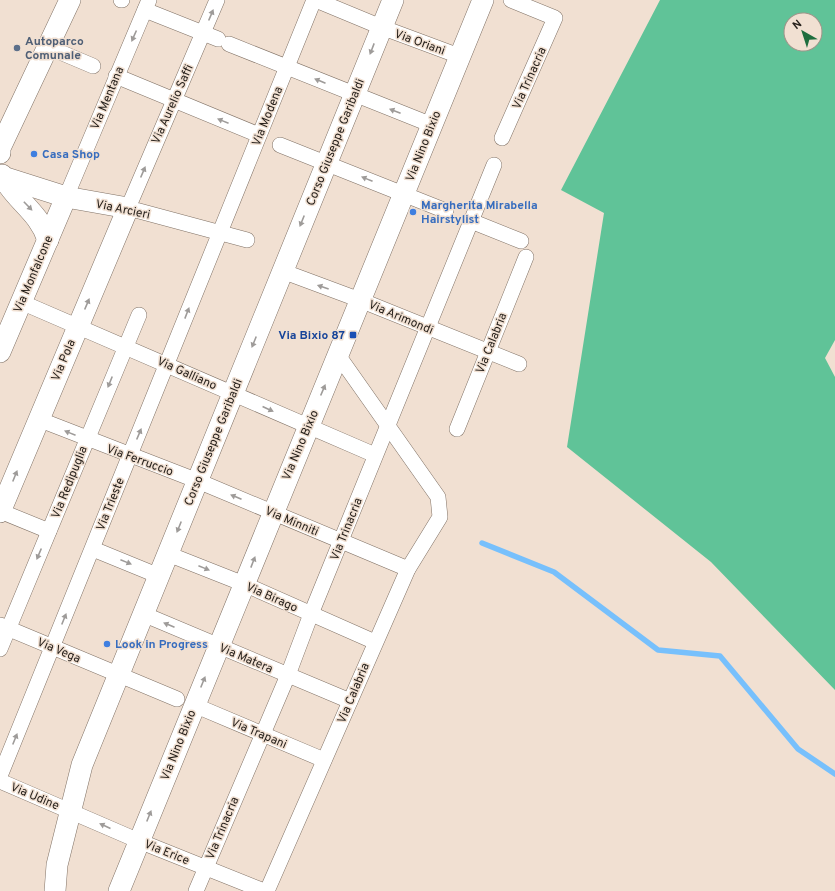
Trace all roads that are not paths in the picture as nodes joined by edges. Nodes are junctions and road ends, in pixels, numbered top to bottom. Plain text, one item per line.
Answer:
1 (70, 0) edge
2 (217, 0) edge
3 (315, 0) edge
4 (393, 0) edge
5 (483, 0) edge
6 (511, 0) edge
7 (147, 5) edge
8 (380, 27) junction
9 (203, 34) junction
10 (48, 47) junction
11 (459, 56) junction
12 (93, 66) dead end
13 (287, 67) junction
14 (116, 76) junction
15 (354, 95) junction
16 (173, 100) junction
17 (432, 125) junction
18 (259, 135) junction
19 (502, 138) dead end
20 (280, 144) dead end
21 (0, 153) edge
22 (326, 162) junction
23 (494, 165) dead end
24 (1, 175) edge
25 (403, 194) junction
26 (66, 197) junction
27 (128, 208) junction
28 (446, 211) dead end
29 (471, 221) junction
30 (219, 232) junction
31 (48, 240) junction
32 (247, 240) dead end
33 (521, 241) dead end
34 (526, 257) dead end
35 (282, 271) junction
36 (360, 300) junction
37 (21, 302) junction
38 (139, 315) dead end
39 (77, 326) junction
40 (427, 328) junction
41 (125, 346) junction
42 (0, 352) edge
43 (488, 352) junction
44 (338, 355) junction
45 (168, 364) junction
46 (519, 364) dead end
47 (233, 393) junction
48 (38, 420) junction
49 (387, 426) junction
50 (308, 428) junction
51 (457, 429) dead end
52 (86, 440) junction
53 (375, 455) junction
54 (130, 456) junction
55 (198, 481) junction
56 (0, 511) edge
57 (272, 513) junction
58 (49, 531) junction
59 (341, 542) junction
60 (93, 548) junction
61 (168, 554) junction
62 (408, 569) junction
63 (159, 576) junction
64 (244, 584) junction
65 (143, 614) junction
66 (311, 614) junction
67 (4, 627) edge
68 (375, 642) junction
69 (218, 646) junction
70 (52, 647) junction
71 (0, 649) edge
72 (119, 674) junction
73 (288, 675) junction
74 (350, 701) junction
75 (186, 702) junction
76 (262, 734) junction
77 (324, 760) junction
78 (0, 776) edge
79 (0, 781) edge
80 (70, 811) junction
81 (139, 841) junction
82 (205, 868) junction
83 (55, 891) edge
84 (119, 891) edge
85 (196, 891) edge
86 (264, 891) edge
87 (267, 891) edge

1 - 10 street
9 -> 2 street, Via Aurelio Saffi
3 - 8 street, Via Oriani
3 - 13 street, Via Modena
4 - 8 street, Corso Giuseppe Garibaldi
5 - 11 street, Via Nino Bixio
6 - 19 street, Via Trinacria
7 - 9 street
7 -> 14 street, Via Mentana
8 - 11 street, Via Oriani
8 -> 15 street, Corso Giuseppe Garibaldi
9 - 13 street
9 - 16 street, Via Aurelio Saffi
10 - 12 street
10 - 21 street
11 - 17 street, Via Nino Bixio
15 -> 13 street
13 - 18 street, Via Modena
14 - 16 street
14 - 26 street, Via Mentana
17 -> 15 street
15 - 22 street, Corso Giuseppe Garibaldi
18 -> 16 street
27 -> 16 street, Via Aurelio Saffi
17 - 25 street, Via Nino Bixio
18 - 30 street, Via Modena
20 - 22 street
25 -> 22 street
22 -> 35 street, Corso Giuseppe Garibaldi
23 - 29 street, Via Trinacria
24 - 26 street, Via Arcieri
24 -> 31 street
25 - 28 street
25 - 36 street, Via Nino Bixio
26 - 27 street, Via Arcieri
26 - 31 street, Via Monfalcone
27 - 30 street, Via Arcieri
39 -> 27 street, Via Pola
29 - 33 street
29 - 40 street, Via Trinacria
30 - 32 street, Via Arcieri
45 -> 30 street, Via Trieste
31 - 37 street, Via Monfalcone
34 - 43 street, Via Calabria
36 -> 35 street, Via Arimondi
35 -> 47 street, Corso Giuseppe Garibaldi
36 - 40 street, Via Arimondi
36 - 44 street, Via Nino Bixio
37 - 39 street, Via Galliano
37 - 42 street, Via Monfalcone
38 - 41 street, Via Redipuglia
39 - 41 street, Via Galliano
39 - 48 street, Via Pola
40 - 43 street, Via Arimondi
40 - 49 street, Via Trinacria
41 - 45 street, Via Galliano
41 -> 52 street, Via Redipuglia
43 - 46 street, Via Arimondi
43 - 51 street, Via Calabria
44 - 49 street
50 -> 44 street, Via Nino Bixio
45 - 47 street, Via Galliano
54 -> 45 street, Via Trieste
47 -> 50 street, Via Galliano
47 - 55 street, Corso Giuseppe Garibaldi
52 -> 48 street, Via Ferruccio
56 -> 48 street, Via Pola
49 - 53 street, Via Trinacria
49 - 62 street, Via Calabria
50 - 53 street, Via Galliano
50 - 57 street, Via Nino Bixio
52 - 54 street, Via Ferruccio
52 - 58 street, Via Redipuglia
53 - 59 street, Via Trinacria
54 - 55 street, Via Ferruccio
54 - 60 street, Via Trieste
57 -> 55 street, Via Minniti
55 -> 61 street, Corso Giuseppe Garibaldi
56 - 58 street
57 - 59 street, Via Minniti
64 -> 57 street, Via Nino Bixio
58 -> 67 street, Via Redipuglia
59 - 62 street, Via Minniti
59 - 66 street, Via Trinacria
60 -> 63 street
70 -> 60 street, Via Trieste
61 - 63 street, Corso Giuseppe Garibaldi
61 -> 64 street, Via Birago
62 - 68 street, Via Calabria
63 - 65 street, Corso Giuseppe Garibaldi
64 - 66 street, Via Birago
64 - 69 street, Via Nino Bixio
69 -> 65 street, Via Matera
65 - 72 street, Corso Giuseppe Garibaldi
66 - 68 street, Via Birago
66 - 73 street, Via Trinacria
67 - 70 street, Via Vega
67 - 71 street, Via Redipuglia
68 - 74 street, Via Calabria
69 - 73 street, Via Matera
75 -> 69 street, Via Nino Bixio
70 - 72 street, Via Vega
78 -> 70 street, Via Trieste
72 - 75 street, Via Trapani
72 - 80 street, Corso Giuseppe Garibaldi
73 - 74 street, Via Matera
73 - 76 street, Via Trinacria
74 - 77 street, Via Calabria
75 - 76 street, Via Trapani
81 -> 75 street, Via Nino Bixio
76 - 77 street, Via Trapani
76 - 82 street, Via Trinacria
77 - 87 street, Via Calabria
79 - 80 street, Via Udine
81 -> 80 street, Via Erice
80 - 83 street, Corso Giuseppe Garibaldi
81 - 82 street, Via Erice
81 - 84 street, Via Nino Bixio
82 - 85 street, Via Trinacria
82 - 86 street, Via Erice

